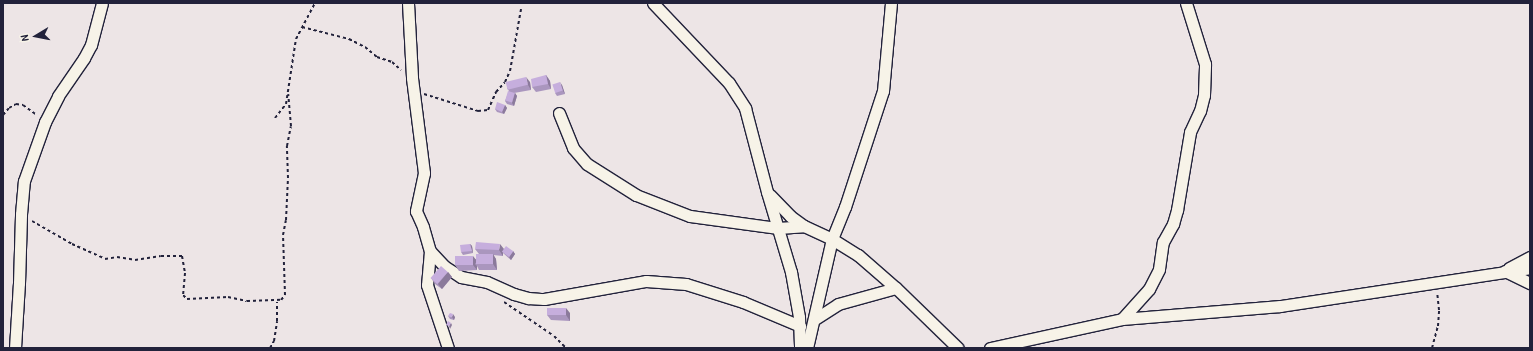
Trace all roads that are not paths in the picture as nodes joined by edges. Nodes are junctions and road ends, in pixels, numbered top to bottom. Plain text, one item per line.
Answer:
1 (102, 3) edge
2 (408, 3) edge
3 (653, 3) edge
4 (891, 3) edge
5 (1186, 3) edge
6 (559, 113) dead end
7 (767, 192) junction
8 (804, 226) junction
9 (778, 228) junction
10 (832, 239) junction
11 (430, 251) junction
12 (1530, 257) edge
13 (1530, 268) edge
14 (1504, 271) junction
15 (1530, 283) edge
16 (896, 288) junction
17 (815, 319) junction
18 (1122, 319) junction
19 (800, 326) junction
20 (15, 348) edge
21 (448, 348) edge
22 (800, 348) edge
23 (807, 348) edge
24 (958, 348) edge
25 (990, 348) edge

1 - 20 street
2 - 11 street
3 - 7 street
4 - 10 street
5 - 18 street
6 - 9 street
7 - 8 street
7 - 9 street
8 - 9 street
8 - 10 street
9 - 19 street
10 - 16 street
10 - 17 street
11 - 19 street
11 - 21 street
12 - 14 street
13 - 14 street
14 - 15 street
14 - 18 street
16 - 17 street
16 - 24 street
17 - 23 street
18 - 25 street
19 - 22 street

